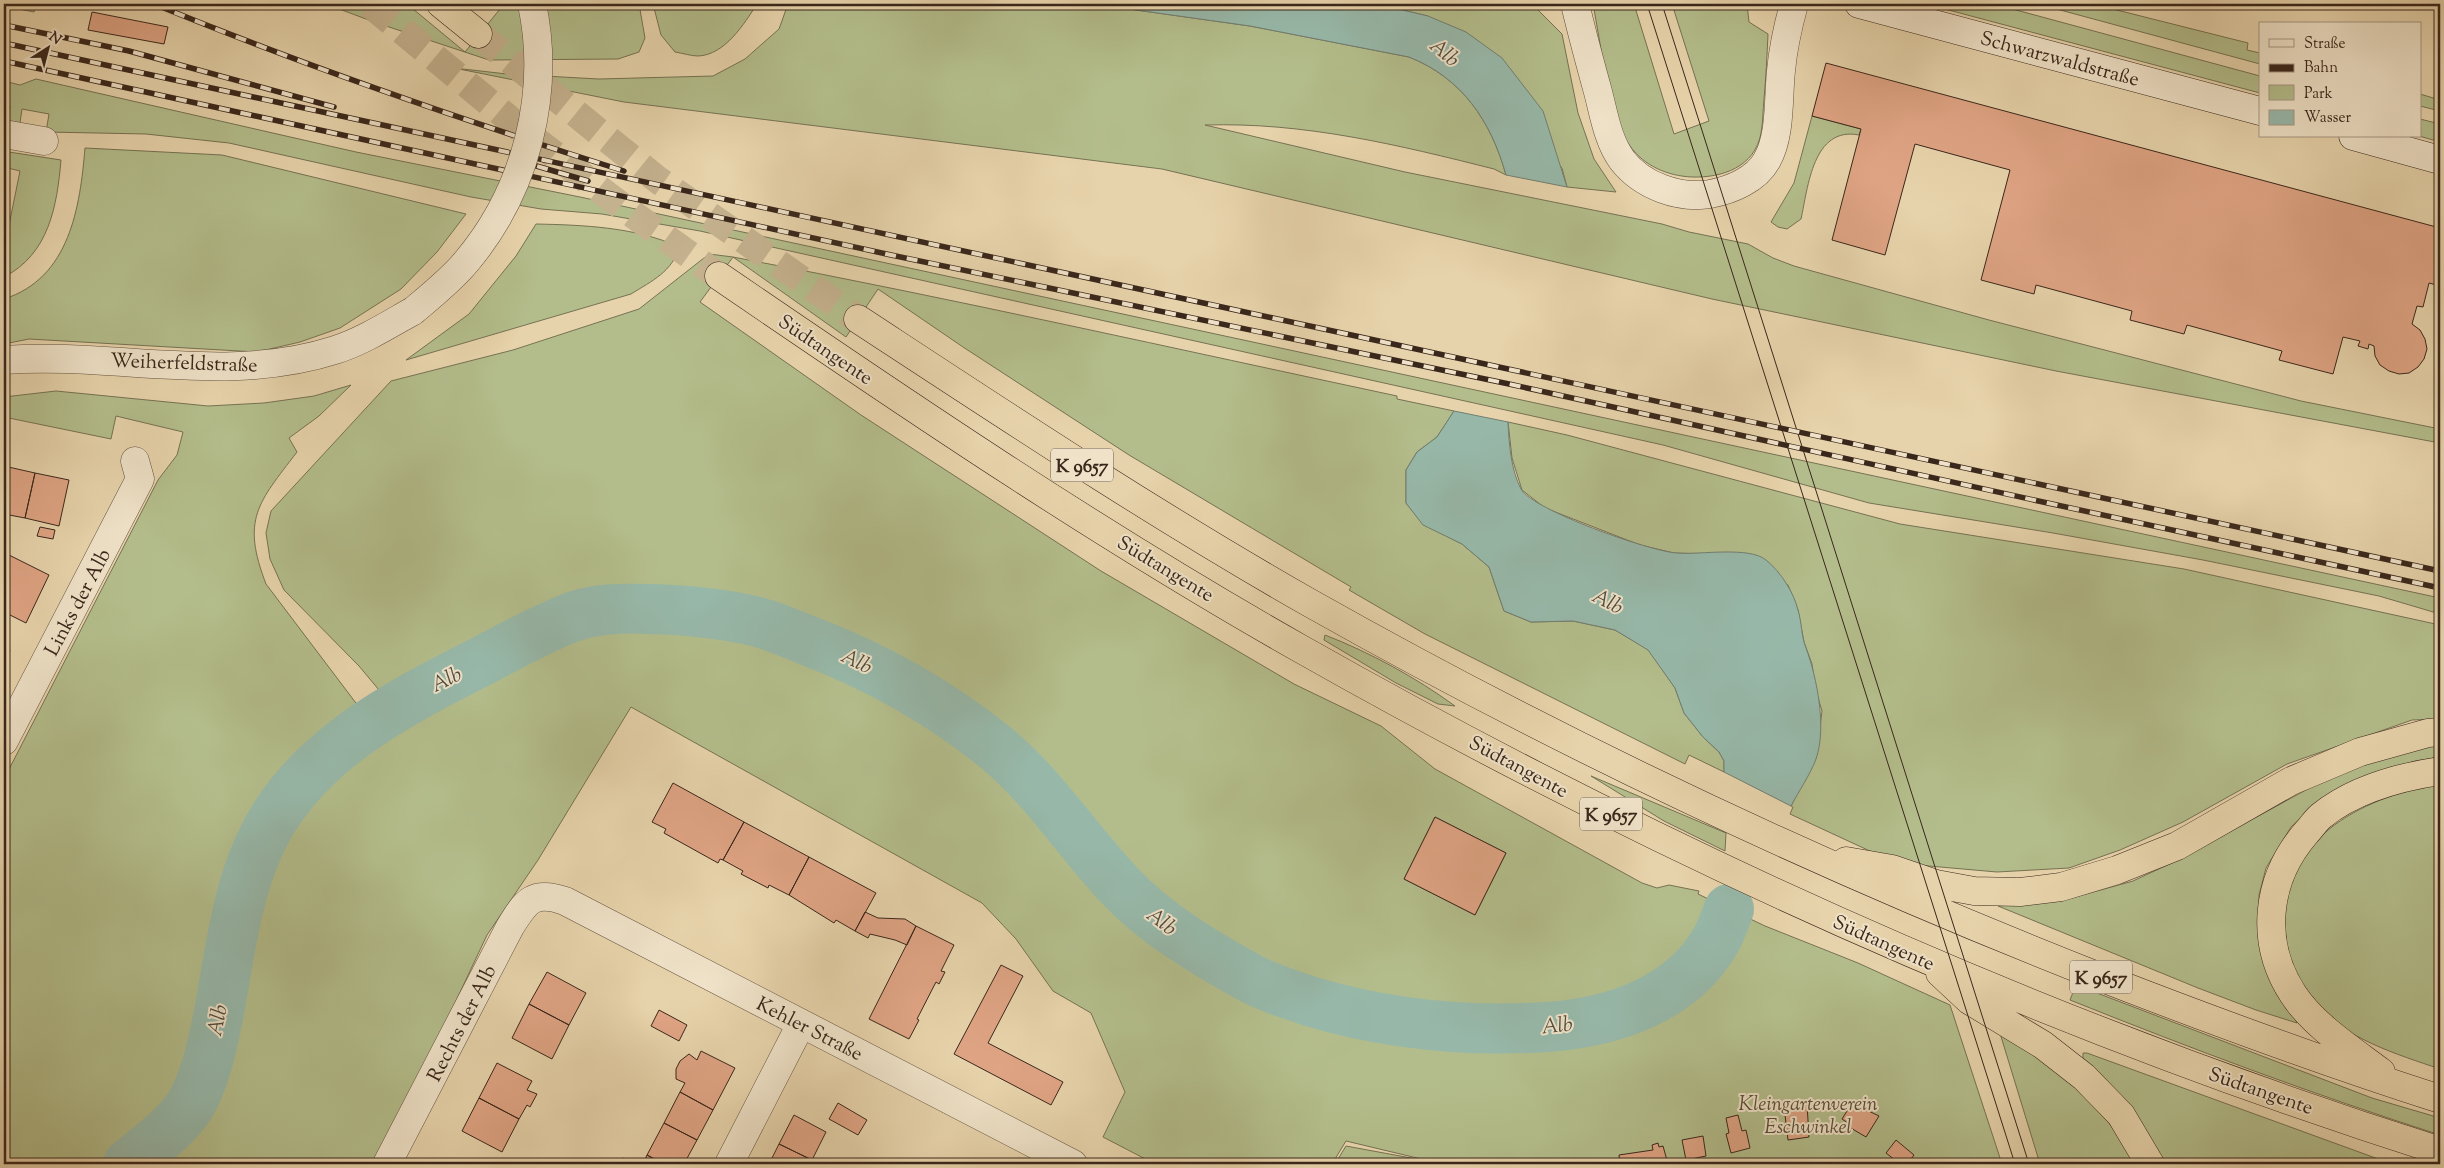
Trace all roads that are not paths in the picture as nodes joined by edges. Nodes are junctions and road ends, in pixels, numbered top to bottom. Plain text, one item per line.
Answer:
1 (441, 4) edge
2 (532, 4) edge
3 (1575, 4) edge
4 (1794, 4) edge
5 (1859, 4) edge
6 (478, 34) tunnel mouth
7 (2259, 111) edge
8 (4, 134) edge
9 (2360, 138) edge
10 (44, 141) dead end
11 (2440, 160) edge
12 (719, 276) tunnel mouth
13 (858, 319) tunnel mouth
14 (4, 360) edge
15 (135, 461) dead end
16 (2440, 732) edge
17 (4, 741) edge
18 (2440, 771) edge
19 (1810, 856) junction
20 (547, 894) joint
21 (1928, 962) junction
22 (802, 1024) junction
23 (2398, 1085) junction
24 (2440, 1099) edge
25 (2440, 1151) edge
26 (1044, 1158) edge
27 (388, 1164) edge
28 (729, 1164) edge
29 (1073, 1164) edge
30 (2150, 1164) edge

1 - 6 highway
2 - 14 street, Weiherfeldstraße, bridge
3 - 4 street
5 - 7 street, Schwarzwaldstraße
8 - 10 street
9 - 11 street
12 - 21 highway, Südtangente / K 9657
13 - 19 highway, K 9657
15 - 17 street, Links der Alb
16 - 19 highway
18 - 23 highway
19 - 23 highway, K 9657
20 - 22 street, Kehler Straße
20 - 27 street, Rechts der Alb
21 - 25 highway, Südtangente / K 9657
21 - 30 highway
22 - 26 street, Kehler Straße
22 - 28 street
23 - 24 highway, K 9657
26 - 29 street, Kehler Straße

